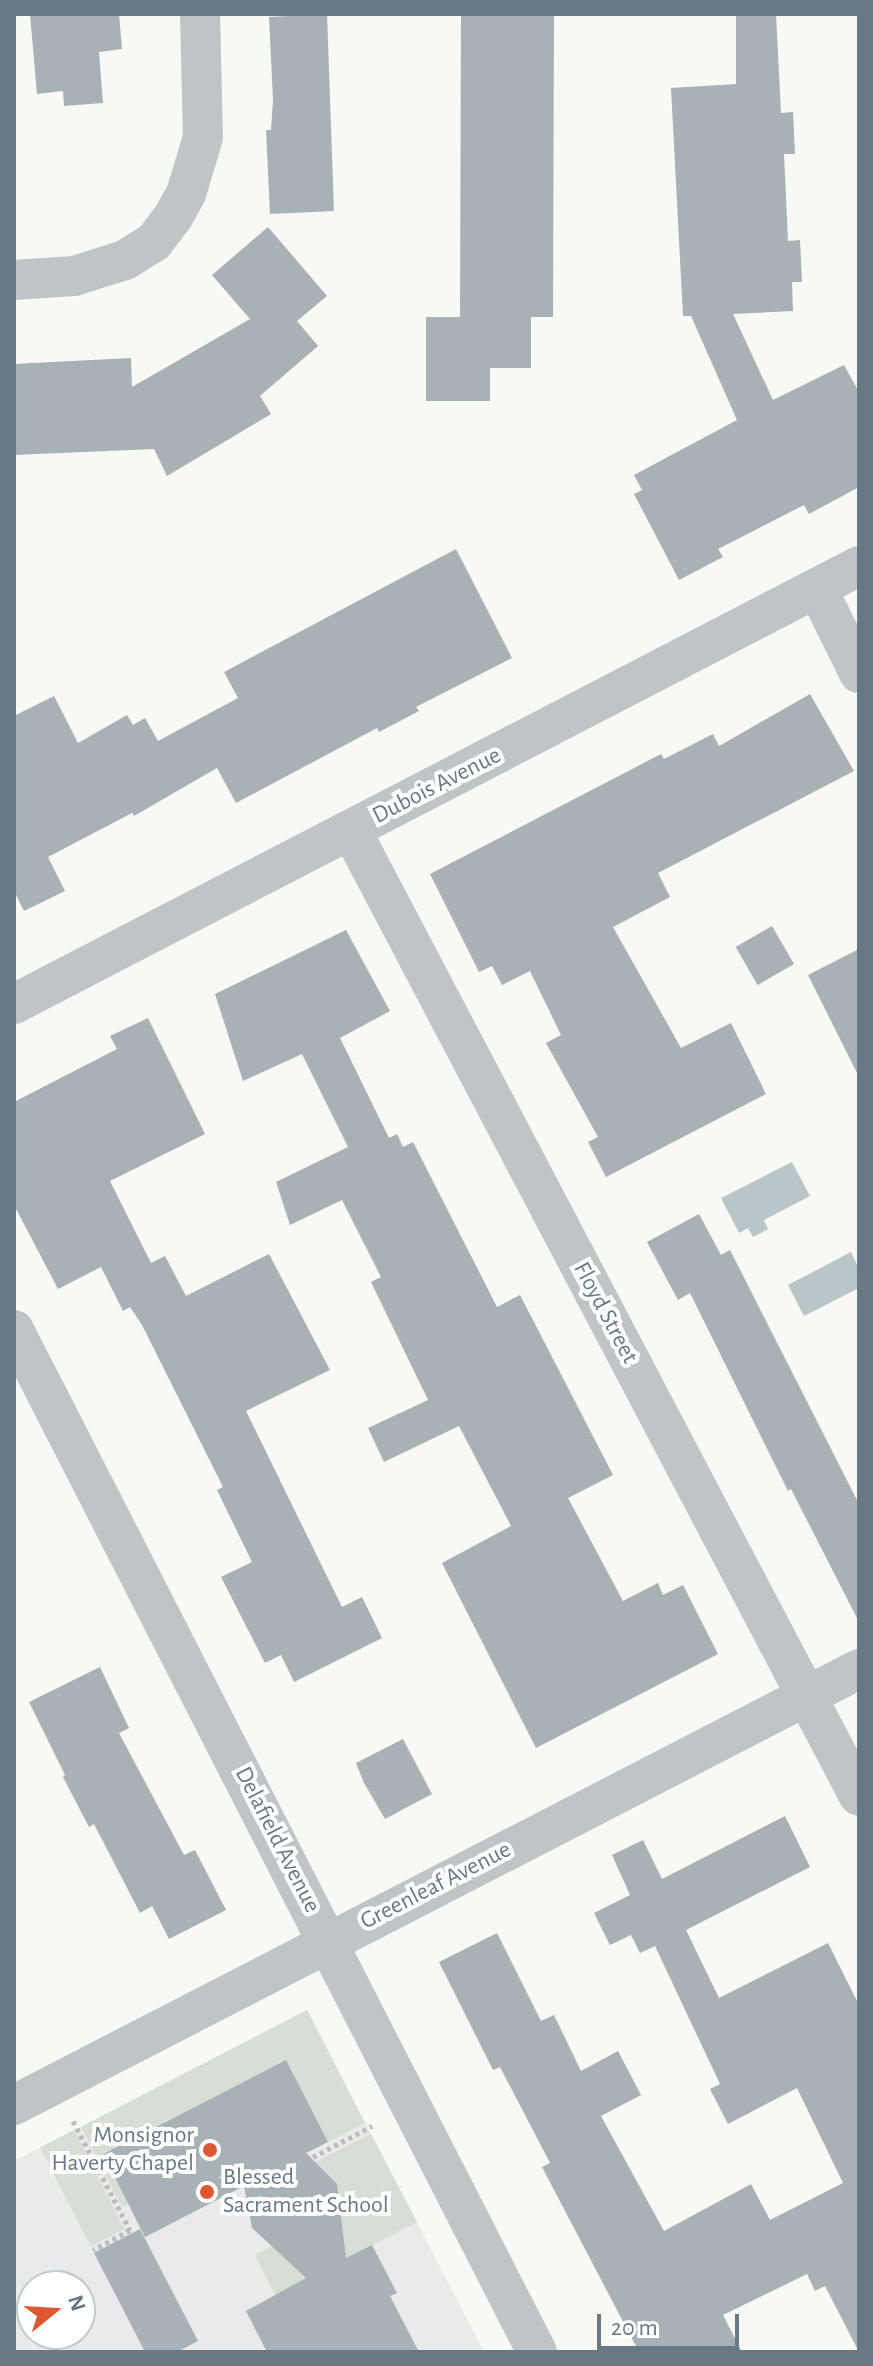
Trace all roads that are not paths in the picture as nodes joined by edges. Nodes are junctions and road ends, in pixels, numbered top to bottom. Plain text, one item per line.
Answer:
1 (200, 14) edge
2 (14, 280) edge
3 (859, 566) edge
4 (817, 588) junction
5 (859, 673) edge
6 (351, 830) junction
7 (14, 1004) edge
8 (14, 1330) edge
9 (859, 1669) edge
10 (807, 1696) junction
11 (859, 1796) edge
12 (329, 1942) junction
13 (14, 2105) edge
14 (537, 2352) edge

1 - 2 street
3 - 4 street, Dubois Avenue
4 - 5 street
4 - 6 street, Dubois Avenue
6 - 7 street, Dubois Avenue
6 - 10 street, Floyd Street
8 - 12 street, Delafield Avenue
9 - 10 street, Greenleaf Avenue
10 - 11 street, Floyd Street
10 - 12 street, Greenleaf Avenue
12 - 13 street, Greenleaf Avenue
12 - 14 street, Delafield Avenue

